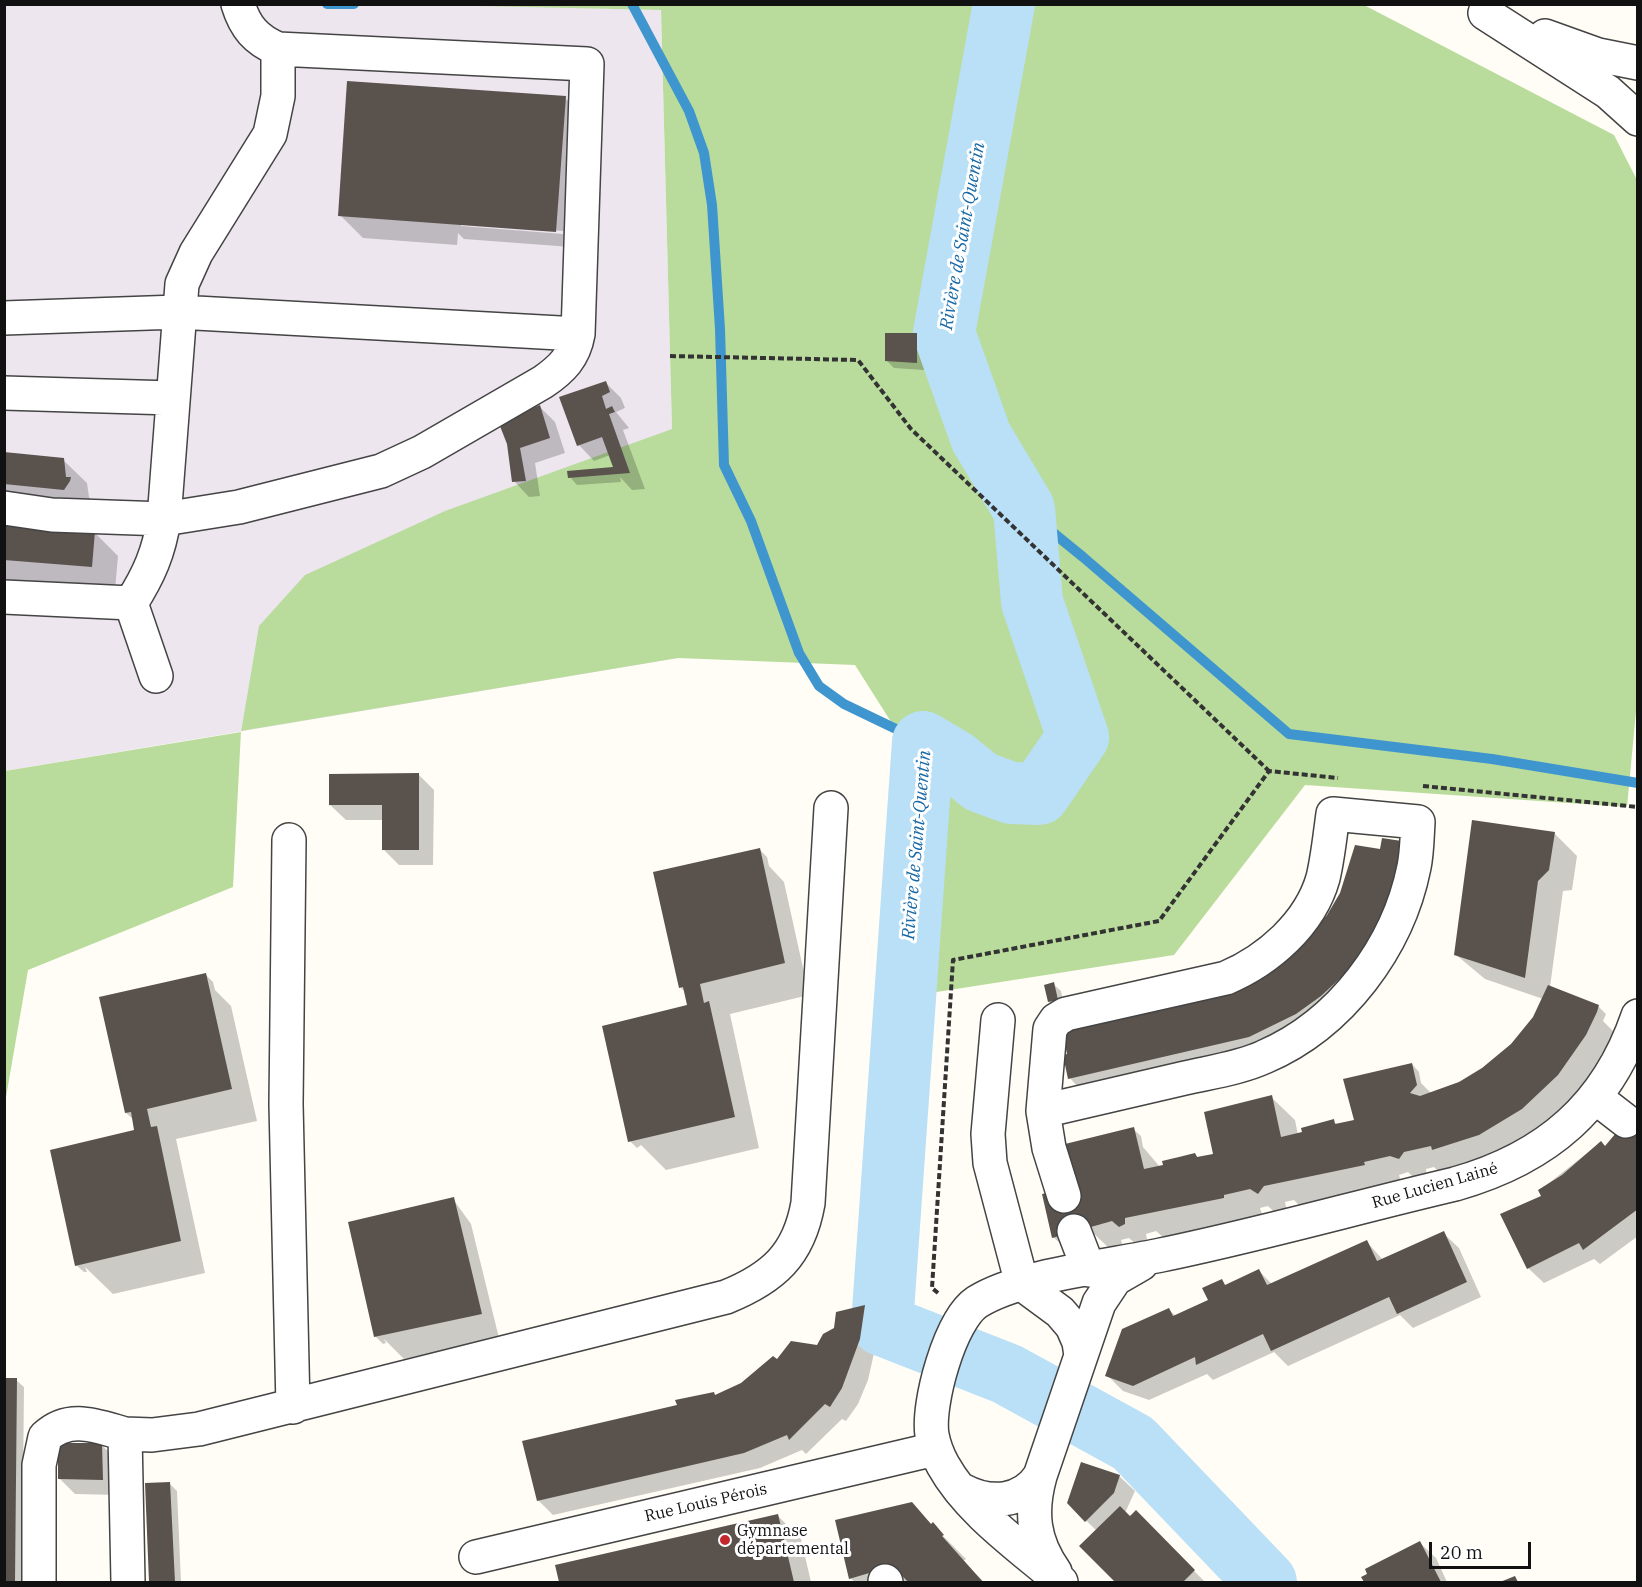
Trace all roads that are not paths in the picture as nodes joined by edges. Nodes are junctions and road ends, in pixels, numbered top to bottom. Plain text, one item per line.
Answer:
1 (238, 4) edge
2 (1477, 9) edge
3 (278, 49) junction
4 (1638, 63) edge
5 (1638, 118) edge
6 (178, 312) junction
7 (4, 318) edge
8 (578, 334) junction
9 (4, 393) edge
10 (172, 398) junction
11 (4, 508) edge
12 (164, 519) junction
13 (4, 597) edge
14 (131, 603) junction
15 (156, 676) dead end
16 (831, 808) dead end
17 (289, 840) dead end
18 (1638, 1016) edge
19 (998, 1020) dead end
20 (1595, 1097) junction
21 (1043, 1111) junction
22 (1626, 1121) dead end
23 (1064, 1196) dead end
24 (1074, 1231) dead end
25 (1162, 1255) junction
26 (1089, 1270) junction
27 (1022, 1284) junction
28 (1076, 1370) junction
29 (293, 1407) junction
30 (125, 1434) junction
31 (935, 1449) junction
32 (1040, 1476) junction
33 (962, 1490) junction
34 (476, 1557) dead end
35 (39, 1582) edge
36 (128, 1582) edge
37 (1062, 1582) edge

1 - 3 street
2 - 4 street
2 - 5 street
3 - 6 street
3 - 8 street
6 - 7 street
6 - 8 street
6 - 10 street
8 - 12 street
9 - 10 street
10 - 12 street
11 - 12 street
12 - 14 street
13 - 14 street
14 - 15 street
16 - 29 street
17 - 29 street
18 - 20 street, Rue Lucien Lainé
19 - 27 street
20 - 22 street
20 - 25 street, Rue Lucien Lainé
21 - 21 street
21 - 23 street
24 - 26 street
25 - 26 street, Rue Lucien Lainé
25 - 28 street, Rue Lucien Lainé
26 - 27 street, Rue Lucien Lainé
27 - 28 street
27 - 31 street, Rue Lucien Lainé
28 - 32 street, Rue Lucien Lainé
29 - 30 street
30 - 35 street
30 - 36 street
31 - 33 street, Rue Lucien Lainé
31 - 34 street, Rue Louis Pérois
32 - 33 street
32 - 37 street, Rue Lucien Lainé
33 - 37 street, Rue Lucien Lainé

